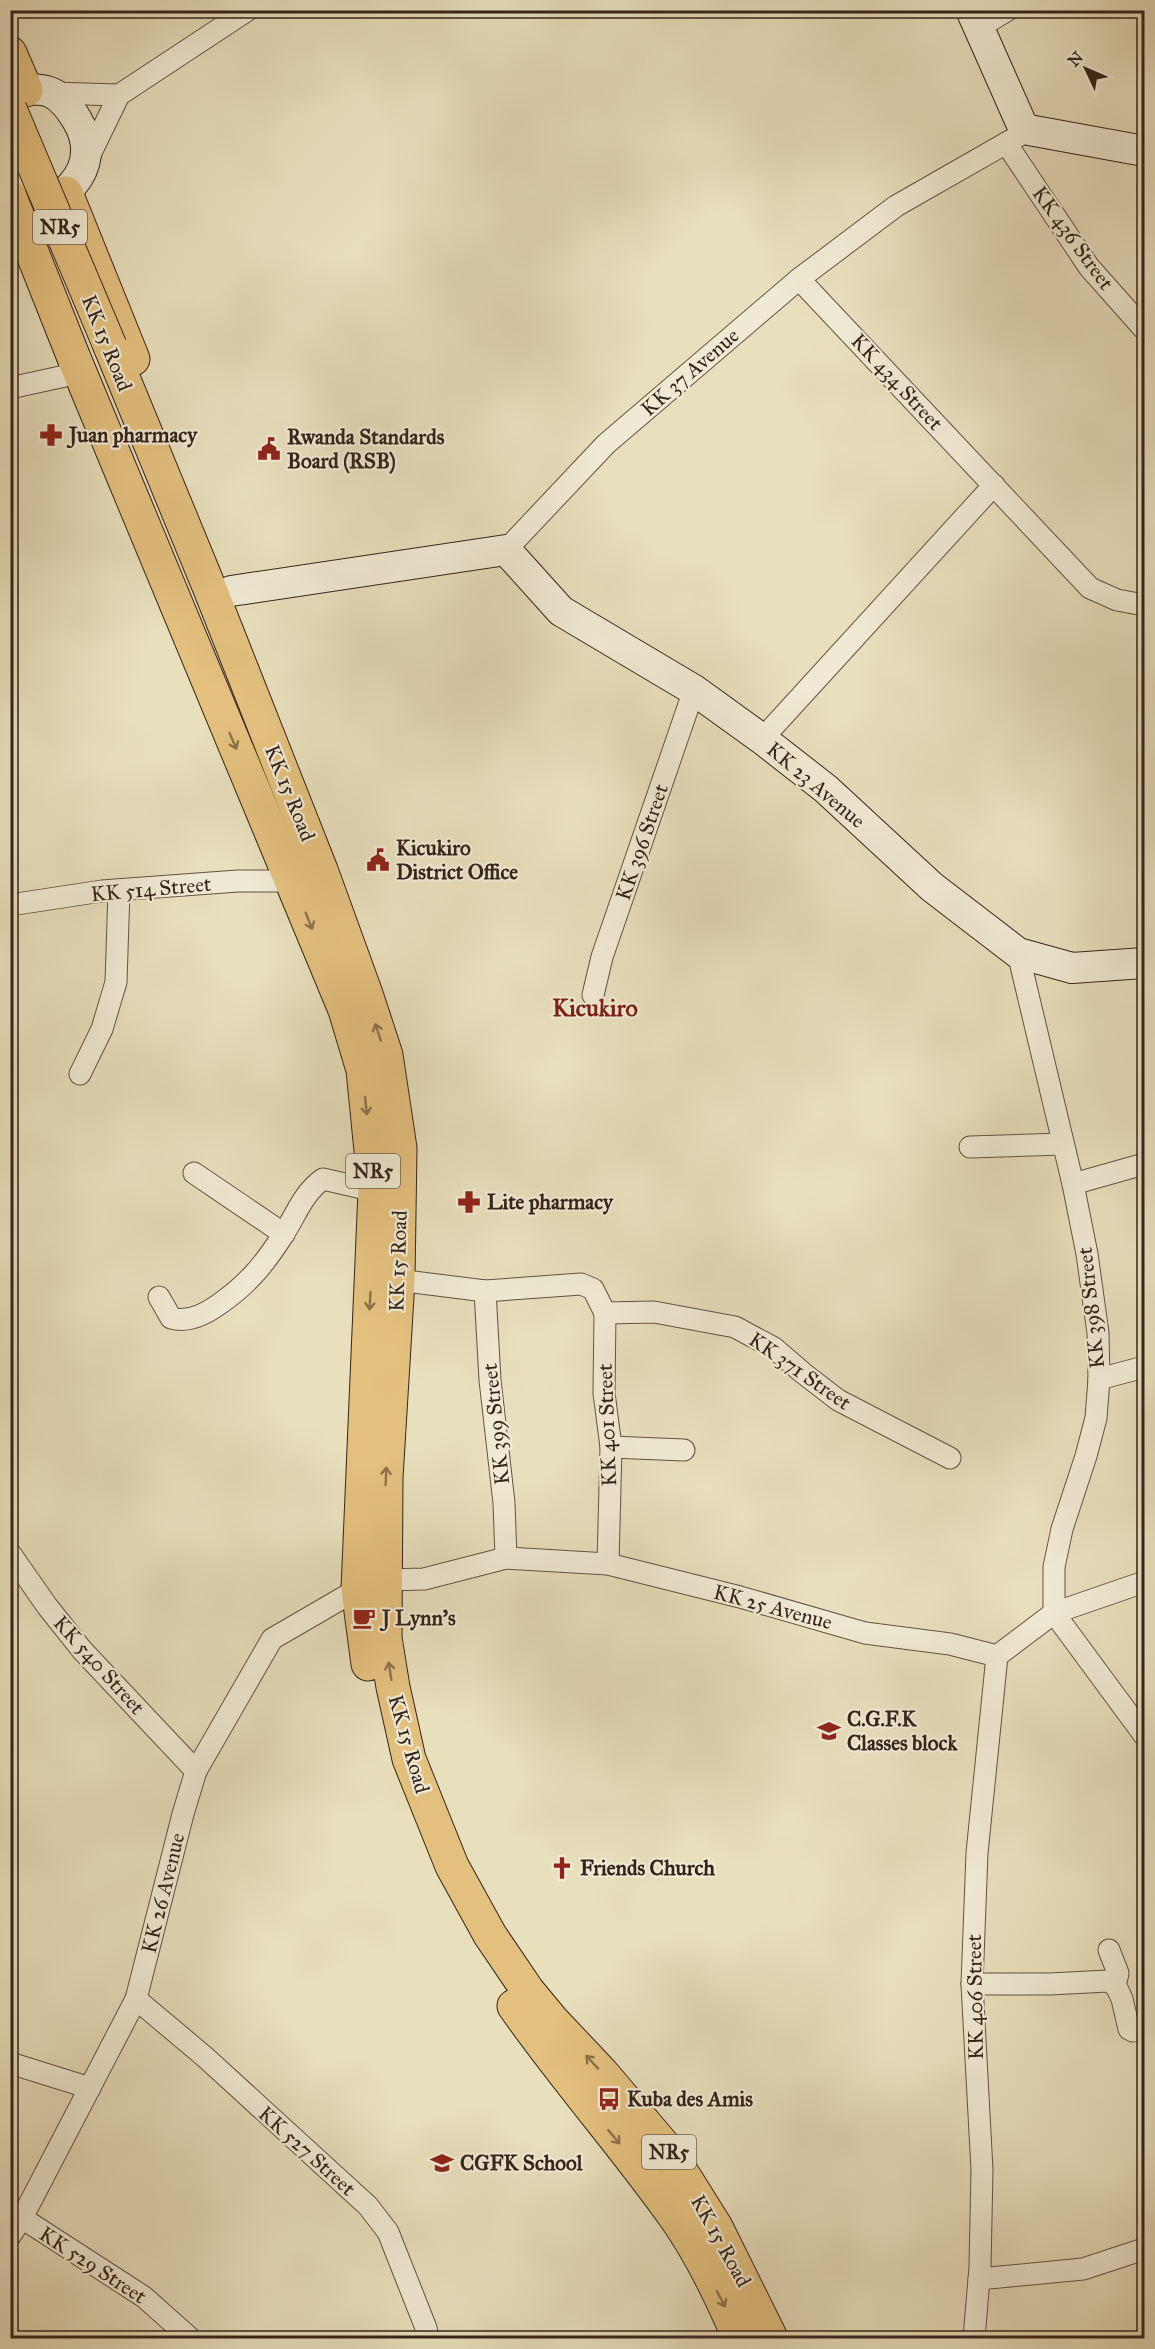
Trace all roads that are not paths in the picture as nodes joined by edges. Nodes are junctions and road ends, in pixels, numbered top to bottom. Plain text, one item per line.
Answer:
1 (248, 10) edge
2 (1008, 10) edge
3 (974, 19) edge
4 (10, 53) edge
5 (119, 95) junction
6 (25, 96) edge
7 (1017, 137) junction
8 (1144, 151) edge
9 (74, 183) junction
10 (10, 197) edge
11 (10, 215) edge
12 (10, 239) edge
13 (799, 279) junction
14 (1144, 329) edge
15 (69, 367) junction
16 (10, 388) edge
17 (994, 485) junction
18 (506, 550) junction
19 (231, 591) junction
20 (1144, 605) edge
21 (694, 690) junction
22 (250, 691) junction
23 (762, 739) junction
24 (292, 881) junction
25 (119, 890) junction
26 (10, 905) edge
27 (1018, 953) junction
28 (1144, 963) edge
29 (593, 995) dead end
30 (80, 1074) dead end
31 (1062, 1144) junction
32 (970, 1147) dead end
33 (1144, 1164) edge
34 (194, 1173) dead end
35 (1073, 1184) junction
36 (375, 1191) junction
37 (284, 1234) junction
38 (398, 1280) junction
39 (485, 1291) junction
40 (159, 1297) dead end
41 (606, 1313) junction
42 (1144, 1367) edge
43 (1099, 1379) junction
44 (611, 1447) junction
45 (684, 1450) dead end
46 (950, 1458) dead end
47 (10, 1553) edge
48 (506, 1558) junction
49 (608, 1564) junction
50 (1144, 1582) edge
51 (372, 1585) junction
52 (1054, 1613) junction
53 (997, 1656) junction
54 (1144, 1735) edge
55 (196, 1771) junction
56 (1109, 1950) dead end
57 (1111, 1982) junction
58 (972, 1984) junction
59 (136, 1999) junction
60 (1144, 2028) edge
61 (10, 2063) edge
62 (90, 2088) junction
63 (22, 2218) junction
64 (10, 2236) edge
65 (1144, 2248) edge
66 (979, 2280) junction
67 (190, 2338) edge
68 (428, 2338) edge
69 (739, 2338) edge
70 (771, 2338) edge
71 (974, 2338) edge

1 - 5 street
2 - 3 street
3 - 7 main road
4 - 6 highway, KK 15 Road
5 - 6 street
5 - 9 street
6 - 9 main road
6 - 22 highway, KK 15 Road / NR5, bridge
7 - 8 main road
7 - 13 street, KK 37 Avenue
7 - 14 street, KK 436 Street
9 - 11 main road
9 - 19 highway
10 - 15 highway, KK 15 Road / NR5, bridge
12 - 15 highway
13 - 17 street, KK 434 Street
13 - 18 street, KK 37 Avenue
15 - 16 street
15 -> 24 highway, KK 15 Road / NR5
17 - 20 street, KK 434 Street
17 - 23 street
18 - 19 main road
18 - 21 main road, KK 23 Avenue
19 - 22 highway
21 - 23 main road, KK 23 Avenue
21 - 29 street, KK 396 Street
38 -> 22 highway, KK 15 Road / NR5
23 - 27 main road, KK 23 Avenue
24 - 25 street, KK 514 Street
24 -> 36 highway, KK 15 Road / NR5
25 - 26 street, KK 514 Street
25 - 30 street
27 - 28 main road, KK 23 Avenue
27 - 31 street, KK 398 Street
31 - 32 street
31 - 35 street, KK 398 Street
33 - 35 street
34 - 37 street
35 - 43 street, KK 398 Street
36 - 37 street
36 -> 51 highway, KK 15 Road / NR5
37 - 40 street
38 - 39 street
51 -> 38 highway, KK 15 Road / NR5
39 - 41 street
39 - 48 street, KK 399 Street
41 - 44 street, KK 401 Street
41 - 46 street, KK 371 Street
42 - 43 street
43 - 52 street, KK 398 Street
44 - 45 street
44 - 49 street, KK 401 Street
47 - 55 street, KK 540 Street
48 - 49 street, KK 25 Avenue
48 - 51 street, KK 25 Avenue
49 - 53 street, KK 25 Avenue
50 - 52 street
51 - 55 street, KK 26 Avenue
51 -> 69 highway, KK 15 Road / NR5
70 -> 51 highway, KK 15 Road / NR5
52 - 53 street
52 - 54 street
53 - 58 street, KK 406 Street
55 - 59 street, KK 26 Avenue
56 - 57 street
57 - 58 street
57 - 60 street
58 - 66 street, KK 406 Street
59 - 62 street, KK 26 Avenue
59 - 68 street, KK 527 Street
61 - 62 street
62 - 63 street, KK 26 Avenue
63 - 64 street, KK 26 Avenue
63 - 67 street, KK 529 Street
65 - 66 street
66 - 71 street, KK 406 Street

